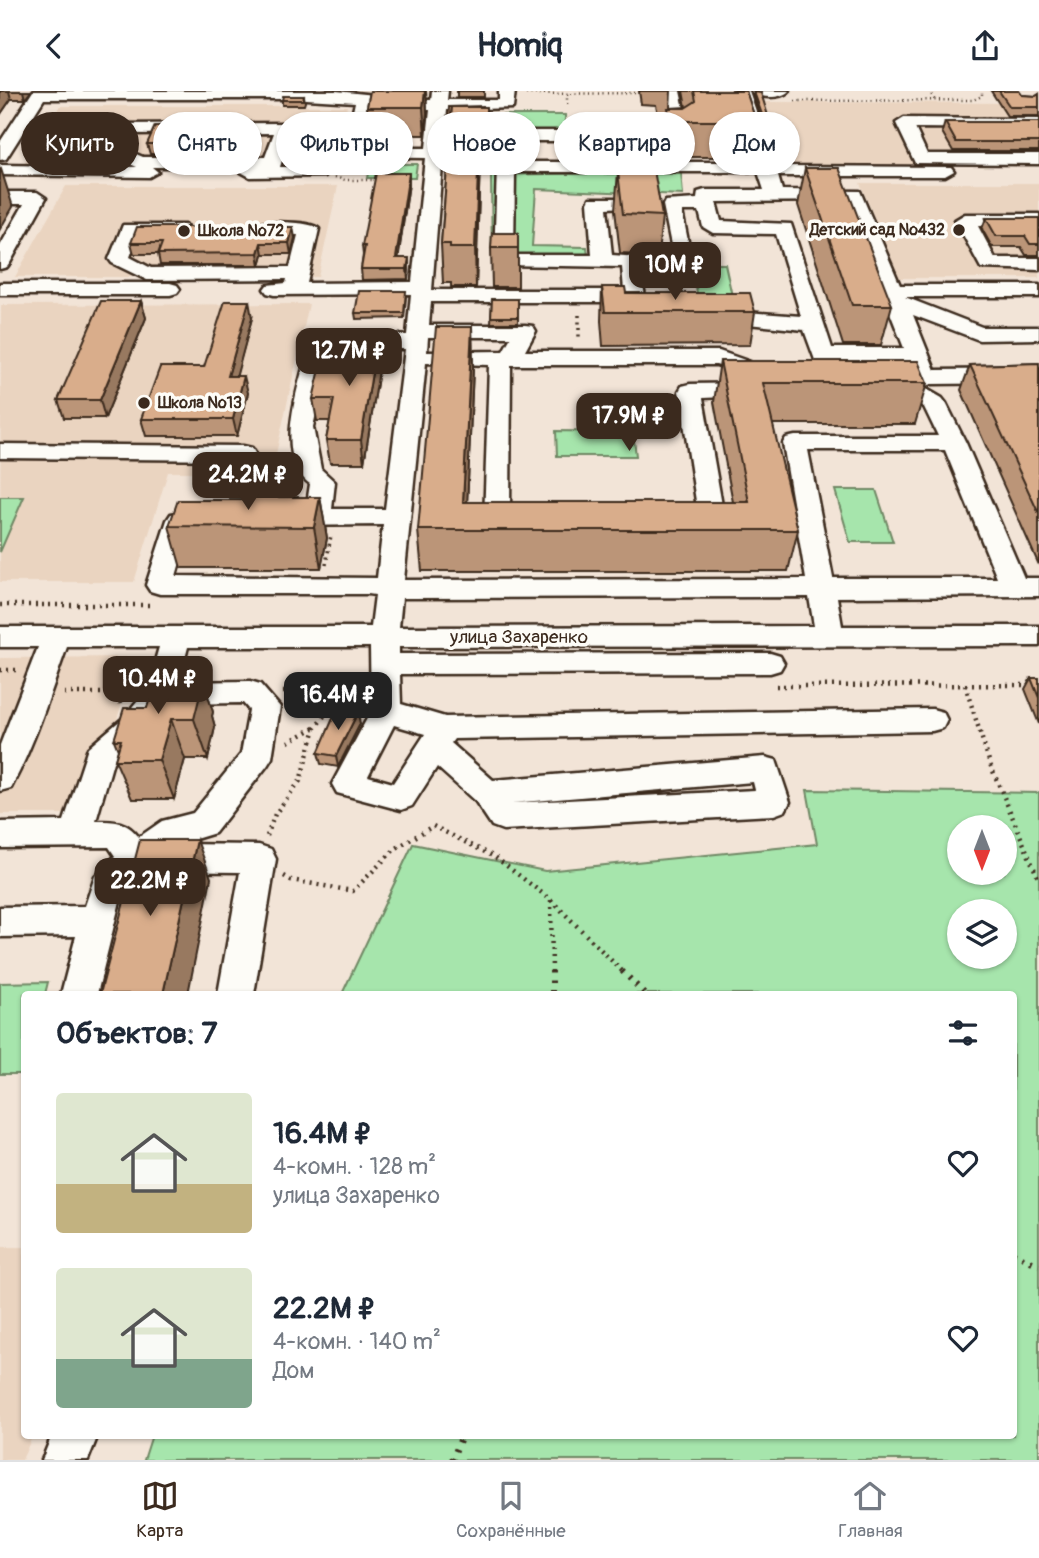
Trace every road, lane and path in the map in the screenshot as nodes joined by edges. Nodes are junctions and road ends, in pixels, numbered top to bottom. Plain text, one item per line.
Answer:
1 (741, 91) edge
2 (759, 91) edge
3 (929, 91) edge
4 (982, 91) edge
5 (567, 92) edge
6 (613, 92) edge
7 (672, 92) edge
8 (40, 93) edge
9 (306, 93) edge
10 (507, 93) edge
11 (785, 96) edge
12 (369, 98) edge
13 (439, 98) edge
14 (934, 99) dead end
15 (482, 105) junction
16 (567, 107) dead end
17 (482, 112) edge
18 (748, 112) edge
19 (1039, 124) edge
20 (540, 141) edge
21 (427, 146) edge
22 (0, 155) edge
23 (1039, 159) edge
24 (271, 167) junction
25 (276, 168) edge
26 (709, 169) edge
27 (800, 169) edge
28 (0, 170) edge
29 (1039, 172) edge
30 (432, 175) edge
31 (769, 175) edge
32 (345, 180) dead end
33 (432, 180) junction
34 (775, 195) junction
35 (0, 198) edge
36 (638, 202) edge
37 (707, 205) junction
38 (1039, 220) edge
39 (199, 229) edge
40 (227, 229) edge
41 (678, 241) dead end
42 (603, 261) junction
43 (0, 263) edge
44 (1039, 264) edge
45 (297, 281) junction
46 (0, 289) edge
47 (1039, 291) edge
48 (421, 292) junction
49 (895, 296) junction
50 (590, 315) dead end
51 (746, 318) edge
52 (813, 324) junction
53 (1039, 333) edge
54 (417, 344) junction
55 (918, 355) junction
56 (580, 357) junction
57 (505, 358) junction
58 (1039, 376) edge
59 (916, 382) junction
60 (933, 404) junction
61 (954, 443) junction
62 (0, 451) edge
63 (243, 453) dead end
64 (326, 517) junction
65 (396, 517) junction
66 (222, 519) edge
67 (249, 519) edge
68 (551, 522) edge
69 (671, 522) edge
70 (323, 585) junction
71 (820, 587) junction
72 (1026, 587) edge
73 (389, 589) junction
74 (141, 605) dead end
75 (1039, 607) edge
76 (852, 608) dead end
77 (830, 636) junction
78 (1039, 636) edge
79 (0, 637) edge
80 (56, 637) junction
81 (131, 637) junction
82 (176, 638) junction
83 (386, 651) junction
84 (770, 663) dead end
85 (965, 685) dead end
86 (344, 690) dead end
87 (35, 693) junction
88 (115, 693) junction
89 (161, 693) junction
90 (386, 711) junction
91 (932, 720) dead end
92 (134, 726) junction
93 (11, 733) edge
94 (440, 737) junction
95 (0, 779) edge
96 (486, 793) junction
97 (76, 834) junction
98 (0, 835) edge
99 (136, 856) junction
100 (259, 859) junction
101 (1039, 880) edge
102 (551, 900) junction
103 (98, 921) junction
104 (0, 922) edge
105 (80, 991) edge
106 (237, 991) edge
107 (552, 991) edge
108 (642, 991) edge
109 (1017, 1255) edge
110 (1039, 1265) edge
111 (73, 1439) edge
112 (460, 1439) edge
113 (65, 1460) edge
114 (452, 1460) edge

1 - 18 street
2 - 11 street
3 - 14 path
4 - 11 path
5 - 6 path
5 - 10 path
5 - 16 path
6 - 7 path
7 - 20 street
8 - 9 street
8 - 22 street
9 - 12 street
10 - 15 street
13 - 15 street
13 - 21 street
15 - 17 street
19 - 23 street
24 - 24 street
24 - 25 street
24 - 28 street
26 - 42 street
27 - 29 street
30 - 33 street
31 - 34 street
32 - 33 path
33 - 48 street
34 - 37 street
34 - 49 street
35 - 43 street
36 - 42 street
37 - 41 street
37 - 52 street
38 - 44 street
39 - 45 street
40 - 45 street
42 - 48 street
45 - 46 street
45 - 48 street
47 - 49 street
48 - 54 street
49 - 53 street
49 - 55 street
50 - 56 path
51 - 52 street
52 - 55 street
54 - 57 street
54 - 57 street
54 - 64 street
54 - 65 street
55 - 59 street
56 - 57 street
56 - 69 street
57 - 68 street
58 - 59 street
59 - 60 street
59 - 60 street
60 - 61 street
61 - 71 street
61 - 72 street
62 - 63 street
64 - 65 street
64 - 67 street
64 - 70 path
65 - 73 street
66 - 70 street
70 - 73 street
71 - 72 street
71 - 73 street
71 - 77 street
73 - 83 street
74 - 81 path
75 - 76 street
77 - 78 street, улица Захаренко
77 - 83 street, улица Захаренко
79 - 80 street, улица Захаренко
80 - 81 street, улица Захаренко
80 - 87 street
81 - 82 street, улица Захаренко
81 - 88 path
82 - 83 street, улица Захаренко
82 - 89 street
83 - 84 street
83 - 90 street
85 - 101 path
86 - 100 path
87 - 88 path
87 - 93 street
88 - 92 path
89 - 92 street
89 - 99 street
90 - 94 street
90 - 94 street
91 - 94 street
92 - 97 street
93 - 95 street
94 - 96 street
96 - 96 street
97 - 98 street
97 - 99 street
99 - 100 street
99 - 103 street
100 - 102 path
100 - 106 street
102 - 107 path
102 - 108 path
103 - 104 street
103 - 105 street
109 - 110 path
111 - 113 street
112 - 114 path

